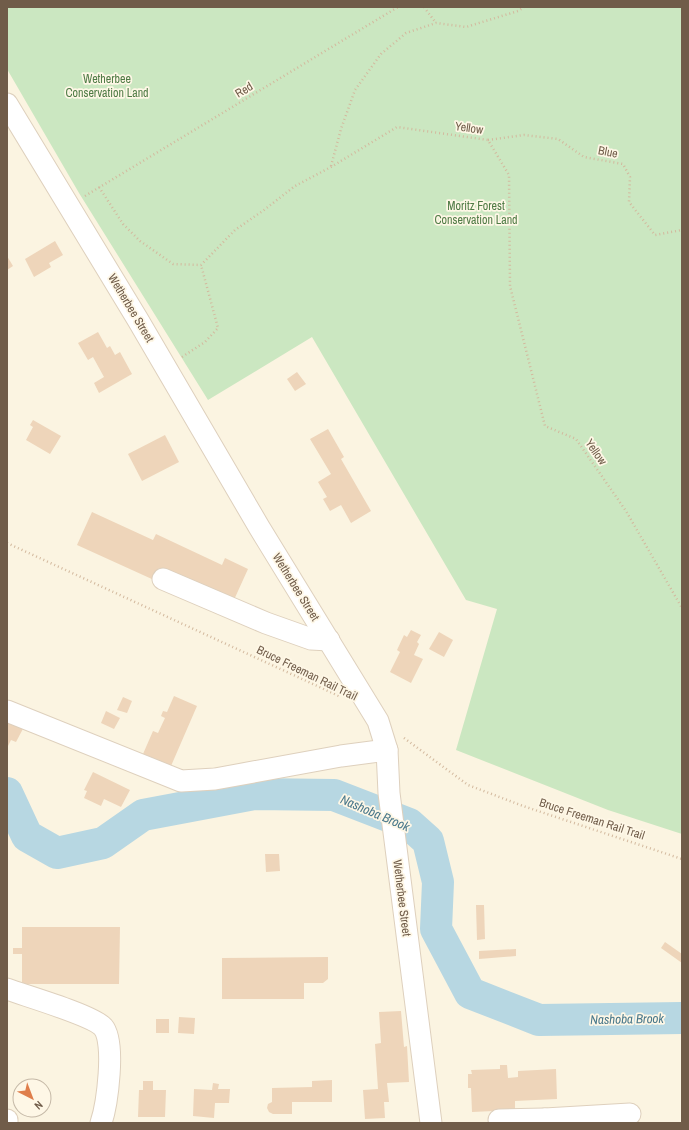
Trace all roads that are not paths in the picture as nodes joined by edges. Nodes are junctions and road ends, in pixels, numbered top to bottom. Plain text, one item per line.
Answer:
1 (7, 104) edge
2 (163, 579) dead end
3 (329, 640) junction
4 (7, 711) edge
5 (387, 750) junction
6 (7, 990) edge
7 (630, 1114) dead end
8 (7, 1120) edge
9 (499, 1120) dead end
10 (544, 1121) edge
11 (7, 1123) edge
12 (101, 1123) edge
13 (431, 1123) edge

1 - 3 street, Wetherbee Street
2 - 3 street
3 - 5 street, Wetherbee Street
4 - 5 street
5 - 13 street, Wetherbee Street
6 - 12 street
7 - 10 street
8 - 11 street
9 - 10 street

